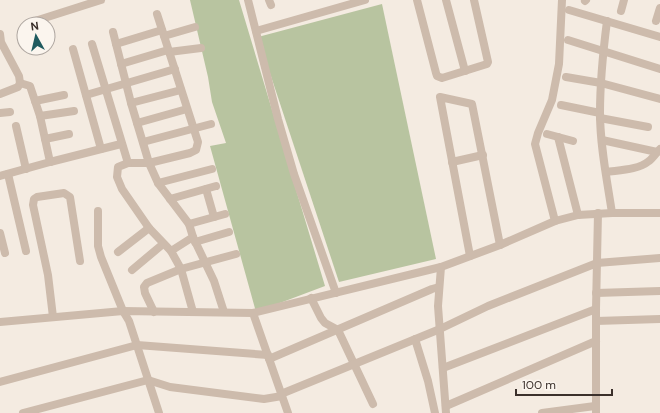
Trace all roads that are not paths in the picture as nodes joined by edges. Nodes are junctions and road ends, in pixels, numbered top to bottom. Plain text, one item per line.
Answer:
1 (101, 0) edge
2 (248, 0) edge
3 (365, 0) edge
4 (417, 0) edge
5 (446, 0) edge
6 (474, 0) edge
7 (562, 0) edge
8 (624, 0) edge
9 (660, 8) edge
10 (569, 10) dead end
11 (621, 11) dead end
12 (158, 14) dead end
13 (51, 16) edge
14 (607, 21) junction
15 (656, 21) dead end
16 (195, 27) dead end
17 (256, 31) junction
18 (113, 32) dead end
19 (163, 33) junction
20 (0, 36) edge
21 (660, 37) edge
22 (568, 40) dead end
23 (92, 44) dead end
24 (116, 44) junction
25 (201, 48) dead end
26 (73, 49) dead end
27 (169, 51) junction
28 (604, 51) junction
29 (121, 64) junction
30 (175, 69) junction
31 (660, 69) edge
32 (465, 71) junction
33 (566, 77) dead end
34 (20, 83) junction
35 (126, 83) junction
36 (601, 83) junction
37 (106, 89) junction
38 (181, 90) junction
39 (0, 94) edge
40 (64, 95) dead end
41 (86, 95) junction
42 (660, 99) edge
43 (35, 101) junction
44 (131, 103) junction
45 (561, 105) dead end
46 (187, 109) junction
47 (74, 111) dead end
48 (10, 112) dead end
49 (0, 114) edge
50 (40, 116) junction
51 (600, 116) junction
52 (137, 123) junction
53 (211, 124) dead end
54 (16, 126) dead end
55 (648, 127) dead end
56 (193, 129) junction
57 (69, 134) dead end
58 (547, 134) dead end
59 (558, 137) junction
60 (45, 139) junction
61 (602, 140) junction
62 (573, 141) dead end
63 (143, 142) junction
64 (121, 144) junction
65 (101, 149) junction
66 (659, 151) edge
67 (483, 155) junction
68 (50, 162) junction
69 (452, 162) junction
70 (128, 163) junction
71 (149, 163) junction
72 (26, 169) junction
73 (212, 169) dead end
74 (606, 172) junction
75 (4, 175) edge
76 (158, 183) junction
77 (216, 186) dead end
78 (206, 189) junction
79 (170, 199) junction
80 (98, 211) dead end
81 (598, 213) junction
82 (612, 213) junction
83 (660, 213) edge
84 (225, 214) dead end
85 (578, 215) junction
86 (214, 217) junction
87 (555, 221) junction
88 (189, 224) junction
89 (150, 228) junction
90 (229, 232) dead end
91 (0, 233) edge
92 (194, 240) junction
93 (164, 244) junction
94 (500, 245) junction
95 (26, 251) dead end
96 (171, 251) junction
97 (118, 252) dead end
98 (5, 253) dead end
99 (236, 254) dead end
100 (470, 256) junction
101 (660, 258) edge
102 (80, 261) dead end
103 (206, 262) junction
104 (597, 264) junction
105 (441, 267) junction
106 (181, 269) junction
107 (132, 270) dead end
108 (439, 287) junction
109 (660, 291) edge
110 (336, 293) junction
111 (596, 293) junction
112 (312, 298) junction
113 (596, 309) junction
114 (123, 311) junction
115 (154, 312) junction
116 (194, 312) junction
117 (224, 312) junction
118 (253, 313) junction
119 (53, 318) junction
120 (660, 319) edge
121 (596, 321) junction
122 (0, 322) edge
123 (440, 329) junction
124 (338, 330) junction
125 (415, 339) junction
126 (596, 341) junction
127 (137, 345) junction
128 (268, 357) junction
129 (355, 364) junction
130 (443, 368) junction
131 (148, 380) junction
132 (0, 382) edge
133 (282, 395) junction
134 (373, 404) dead end
135 (446, 409) edge
136 (595, 409) edge
137 (23, 413) edge
138 (159, 413) edge
139 (288, 413) edge
140 (435, 413) edge
141 (542, 413) edge

1 - 13 street
2 - 17 street
3 - 17 street
4 - 32 street
5 - 32 street
6 - 32 street
7 - 87 street
8 - 11 street
9 - 15 street
10 - 14 street
12 - 19 street
14 - 21 street
14 - 28 street
16 - 19 street
17 - 110 street
18 - 24 street
19 - 24 street
19 - 27 street
20 - 34 street
22 - 28 street
23 - 37 street
24 - 29 street
25 - 27 street
26 - 41 street
27 - 29 street
27 - 30 street
28 - 31 street
28 - 36 street
29 - 35 street
30 - 35 street
30 - 38 street
33 - 36 street
34 - 39 street
34 - 43 street
35 - 37 street
35 - 44 street
36 - 42 street
36 - 51 street
37 - 41 street
37 - 64 street
38 - 44 street
38 - 46 street
40 - 43 street
41 - 65 street
43 - 50 street
44 - 52 street
45 - 51 street
46 - 52 street
46 - 56 street
47 - 50 street
48 - 49 street
50 - 60 street
51 - 55 street
51 - 61 street
52 - 63 street
53 - 56 street
54 - 72 street
56 - 63 street
56 - 71 street
57 - 60 street
58 - 59 street
59 - 62 street
59 - 85 street
60 - 68 street
61 - 66 street
61 - 74 street
63 - 71 street
64 - 65 street
64 - 70 street
65 - 68 street
66 - 74 street
67 - 69 street
67 - 69 street
67 - 94 street
68 - 72 street
69 - 100 street
70 - 71 street
70 - 89 street
71 - 76 street
72 - 75 street
73 - 76 street
74 - 82 street
75 - 95 street
76 - 79 street
77 - 78 street
78 - 79 street
78 - 86 street
79 - 88 street
80 - 114 street
81 - 82 street
81 - 85 street
81 - 104 street
82 - 83 street
84 - 86 street
85 - 87 street
86 - 88 street
87 - 94 street
88 - 92 street
89 - 93 street
89 - 97 street
90 - 92 street
91 - 98 street
92 - 96 street
92 - 103 street
93 - 96 street
93 - 107 street
94 - 100 street
96 - 106 street
99 - 103 street
100 - 105 street
101 - 104 street
102 - 119 street
103 - 106 street
103 - 117 street
104 - 111 street
104 - 123 street
105 - 108 street
105 - 110 street
106 - 115 street
106 - 116 street
108 - 123 street
108 - 124 street
109 - 111 street
110 - 112 street
111 - 113 street
112 - 118 street
112 - 124 street
113 - 121 street
113 - 130 street
114 - 115 street
114 - 119 street
114 - 127 street
115 - 116 street
116 - 117 street
117 - 118 street
118 - 128 street
119 - 122 street
120 - 121 street
121 - 126 street
123 - 125 street
123 - 130 street
124 - 128 street
124 - 129 street
125 - 129 street
125 - 140 street
126 - 135 street
126 - 136 street
127 - 128 street
127 - 131 street
127 - 132 street
128 - 133 street
129 - 133 street
129 - 134 street
130 - 135 street
131 - 133 street
131 - 137 street
131 - 138 street
133 - 139 street
136 - 141 street

